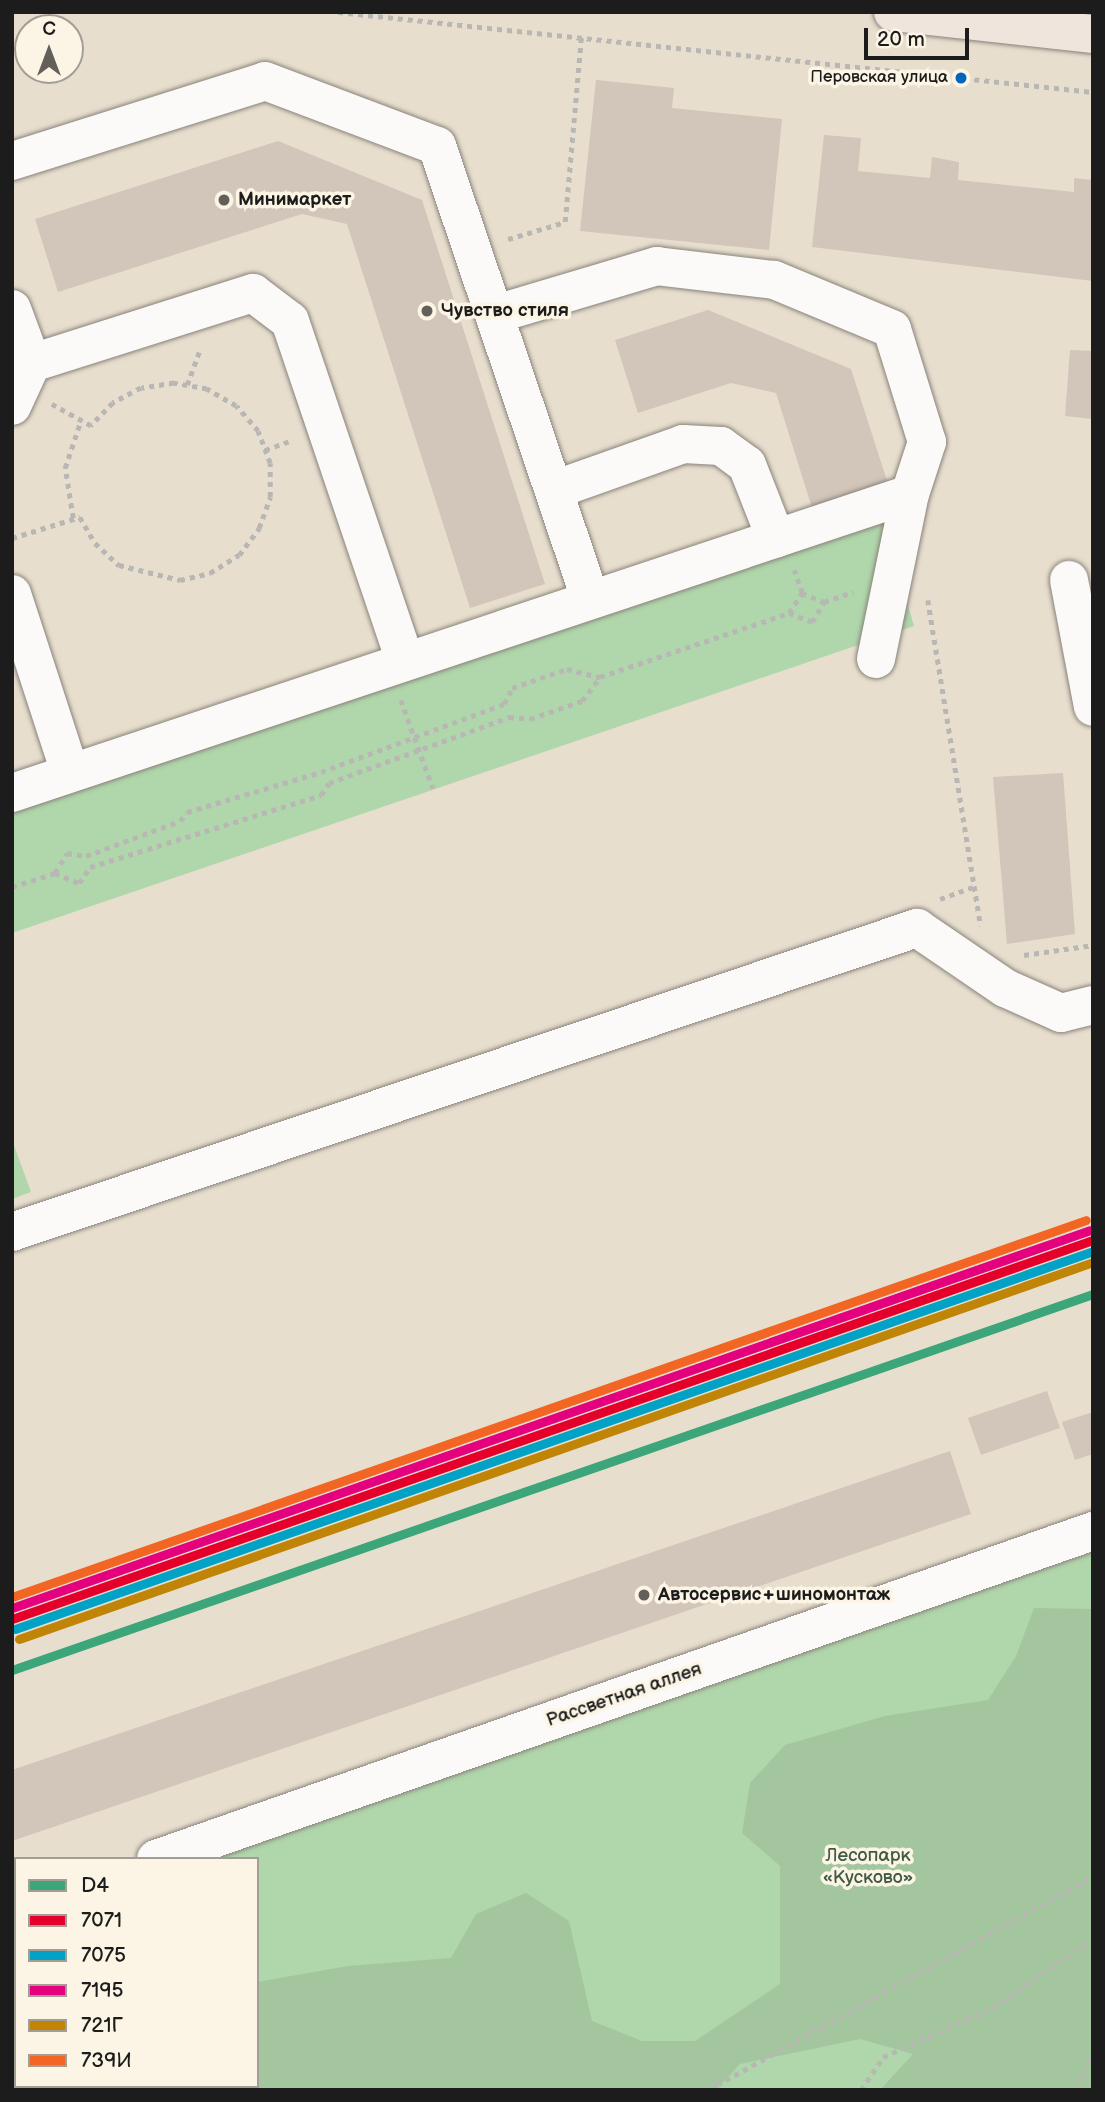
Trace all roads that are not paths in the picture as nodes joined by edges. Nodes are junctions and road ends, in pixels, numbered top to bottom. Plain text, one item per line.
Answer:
1 (893, 12) edge
2 (1093, 34) edge
3 (12, 161) edge
4 (12, 309) edge
5 (496, 314) junction
6 (22, 386) edge
7 (554, 489) junction
8 (910, 494) junction
9 (779, 538) junction
10 (1069, 580) dead end
11 (12, 594) edge
12 (590, 600) junction
13 (876, 659) dead end
14 (397, 664) junction
15 (1093, 707) edge
16 (70, 774) junction
17 (12, 793) edge
18 (1093, 1005) edge
19 (12, 1232) edge
20 (1093, 1531) edge
21 (162, 1857) edge

1 - 2 main road
3 - 5 street
4 - 6 street
5 - 7 street
5 - 8 street
6 - 14 street
7 - 9 street
7 - 12 street
8 - 9 street
8 - 13 street
9 - 12 street
10 - 15 street
11 - 16 street
12 - 14 street
14 - 16 street
16 - 17 street
18 - 19 street
20 - 21 street, Рассветная аллея

